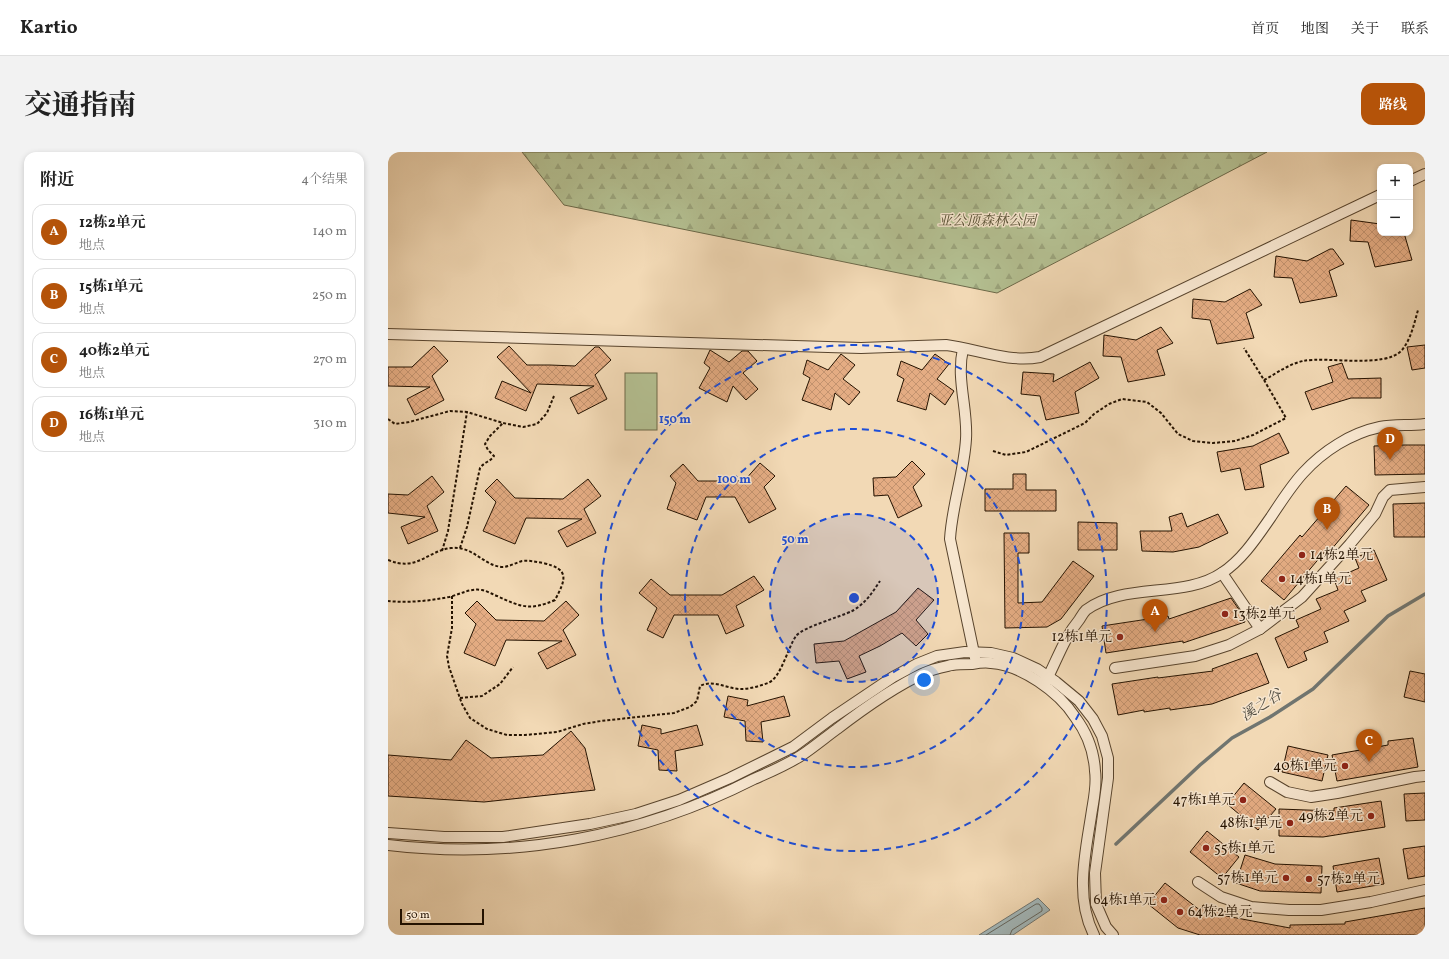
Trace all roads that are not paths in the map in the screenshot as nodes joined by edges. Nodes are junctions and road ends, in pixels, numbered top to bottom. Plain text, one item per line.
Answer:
1 (1425, 174) edge
2 (1413, 180) edge
3 (1377, 197) edge
4 (388, 334) edge
5 (963, 349) junction
6 (1425, 424) edge
7 (1425, 487) edge
8 (1222, 573) junction
9 (1260, 629) junction
10 (974, 652) junction
11 (976, 664) junction
12 (1115, 668) dead end
13 (1046, 680) junction
14 (1425, 776) edge
15 (1270, 782) dead end
16 (388, 833) edge
17 (388, 845) edge
18 (1198, 882) dead end
19 (1425, 890) edge
20 (1094, 935) edge
21 (1113, 935) edge

1 - 2 street
3 - 5 street
4 - 5 street
5 - 10 street
6 - 8 street
7 - 9 street
8 - 9 street
8 - 13 street
9 - 12 street
10 - 11 street
10 - 13 street
10 - 16 street
11 - 13 street
11 - 17 street
13 - 20 street
13 - 21 street
14 - 15 street
18 - 19 street

